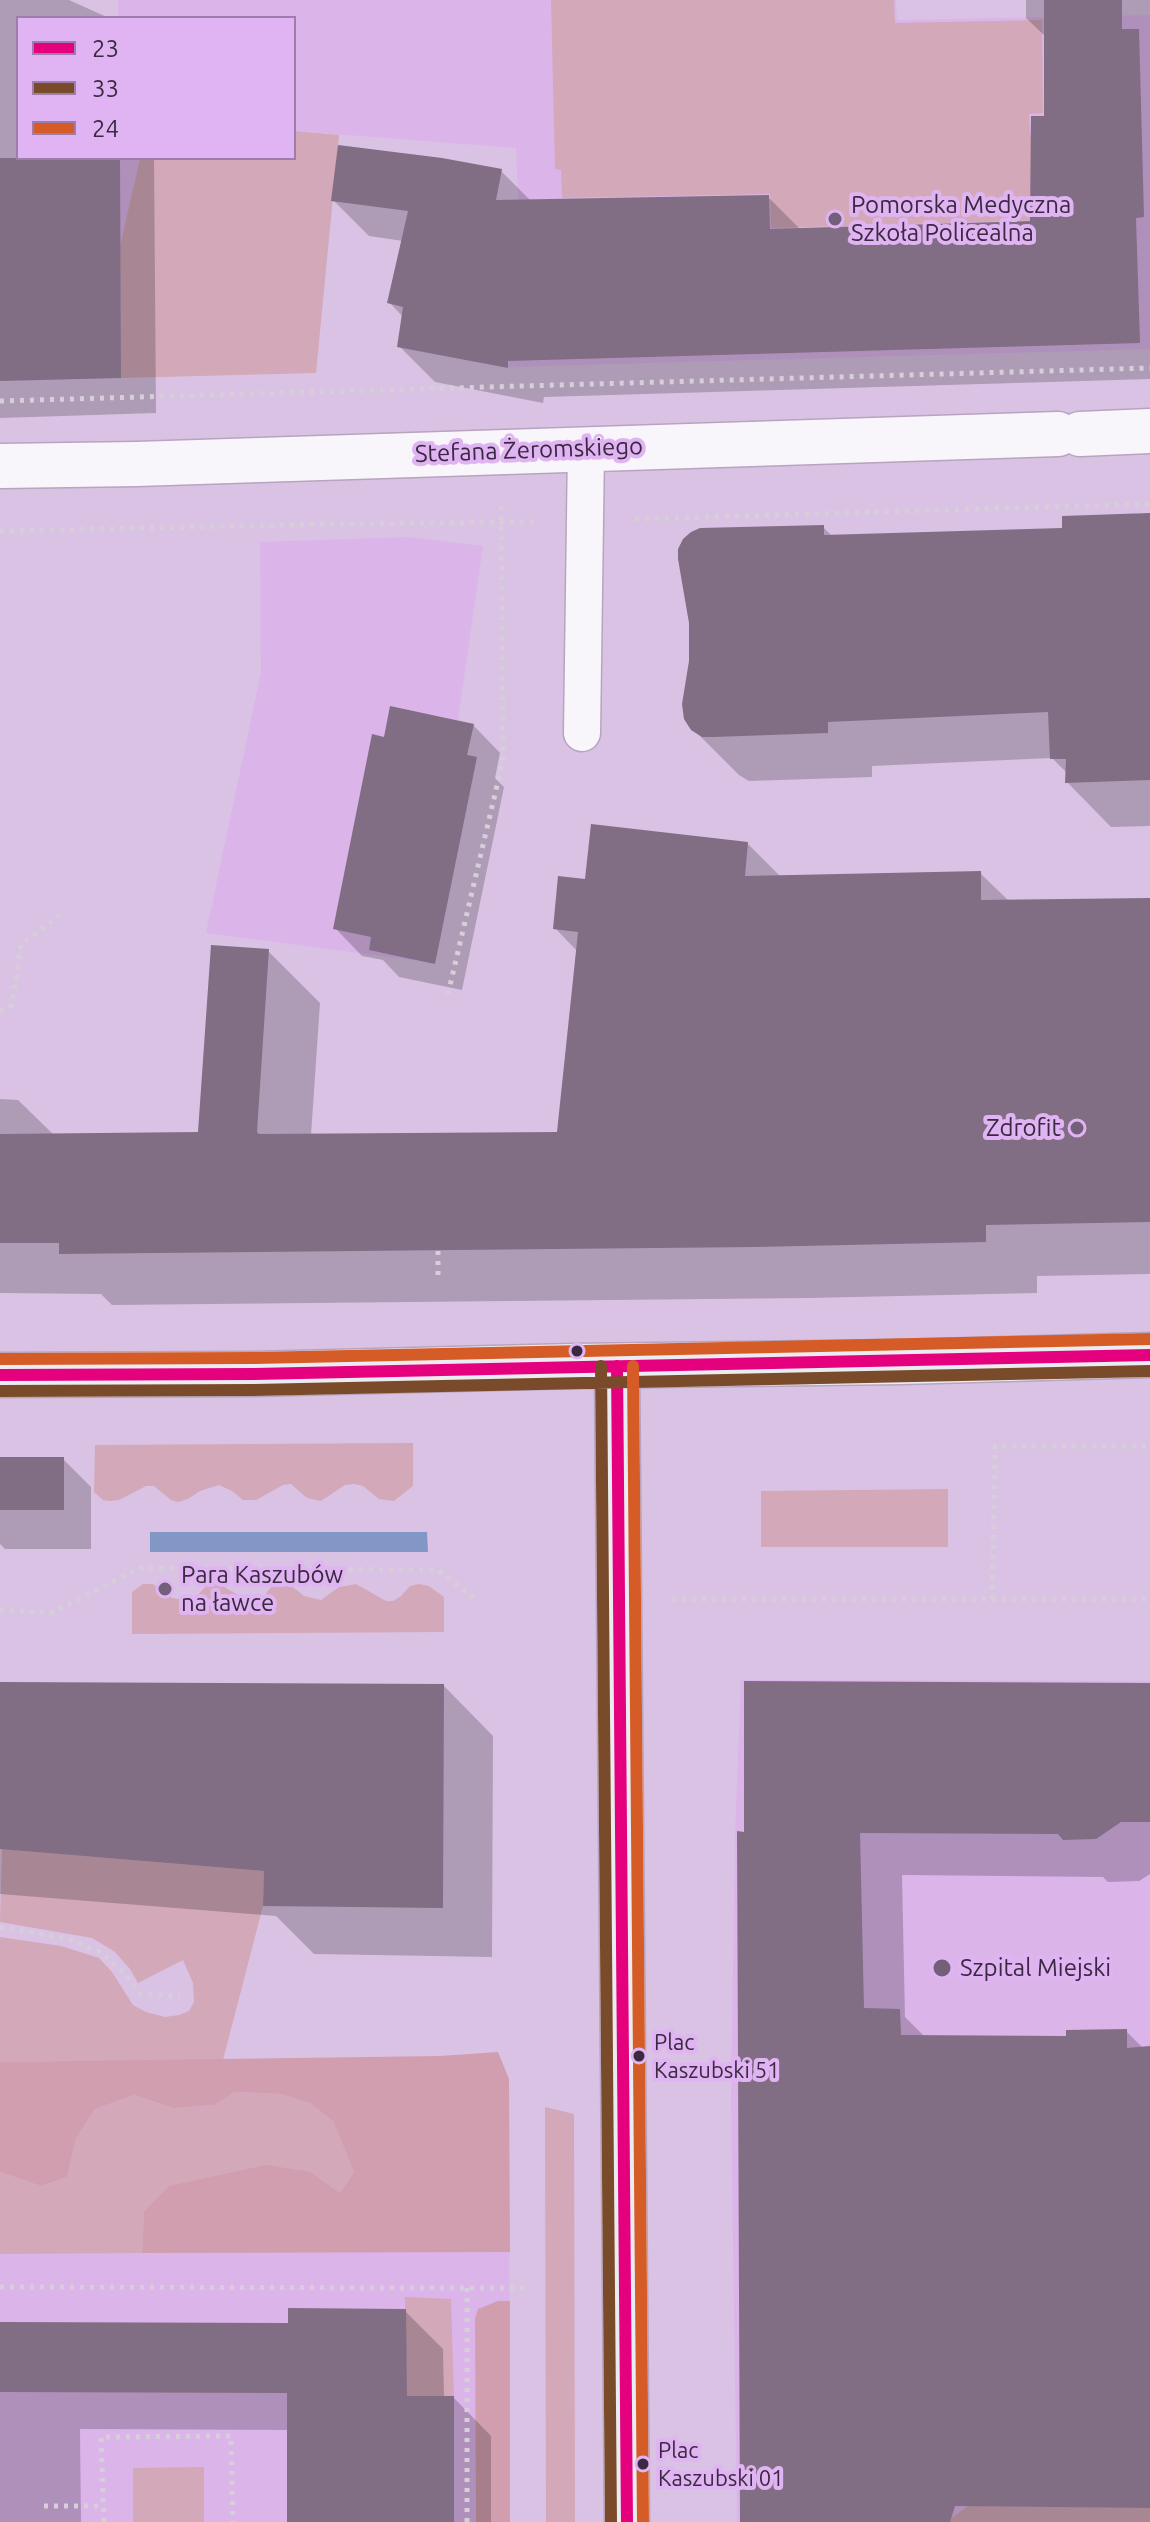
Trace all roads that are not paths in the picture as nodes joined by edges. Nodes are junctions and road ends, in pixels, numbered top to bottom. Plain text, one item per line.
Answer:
1 (1150, 431) edge
2 (586, 448) junction
3 (0, 466) edge
4 (582, 733) dead end
5 (1150, 1355) edge
6 (617, 1366) junction
7 (0, 1375) edge
8 (627, 2522) edge

1 - 2 street, Stefana Żeromskiego
2 - 3 street, Stefana Żeromskiego
2 - 4 lane
5 - 6 street
6 - 7 street
6 - 8 street

